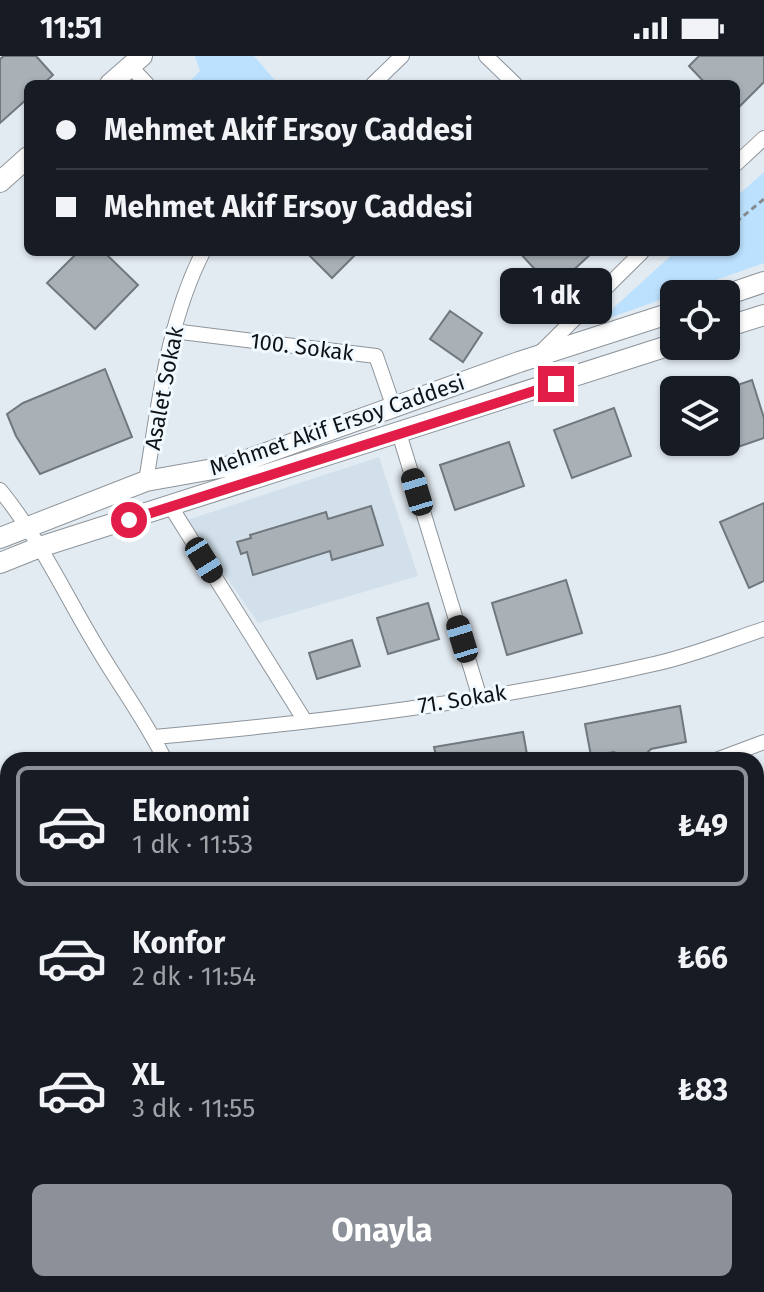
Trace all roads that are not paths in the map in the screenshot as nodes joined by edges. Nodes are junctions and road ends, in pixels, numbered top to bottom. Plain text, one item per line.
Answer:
1 (402, 56) edge
2 (486, 56) edge
3 (136, 61) edge
4 (115, 80) edge
5 (145, 80) edge
6 (377, 80) edge
7 (511, 80) edge
8 (764, 138) edge
9 (24, 160) edge
10 (740, 160) edge
11 (2, 175) edge
12 (201, 256) edge
13 (638, 256) edge
14 (764, 282) edge
15 (740, 290) edge
16 (660, 317) edge
17 (763, 320) edge
18 (740, 324) edge
19 (173, 331) junction
20 (660, 349) edge
21 (536, 357) junction
22 (394, 408) junction
23 (399, 433) junction
24 (146, 481) junction
25 (0, 490) edge
26 (171, 507) junction
27 (28, 528) junction
28 (0, 538) edge
29 (40, 547) junction
30 (0, 563) edge
31 (764, 629) edge
32 (480, 698) junction
33 (305, 721) junction
34 (154, 737) junction
35 (764, 742) edge
36 (161, 752) edge
37 (737, 752) edge

1 - 6 street
2 - 7 street
3 - 4 main road
3 - 5 street
8 - 10 street
9 - 11 main road
12 - 19 street, Asalet Sokak
13 - 21 street
14 - 15 main road
16 - 21 main road, Mehmet Akif Ersoy Caddesi
17 - 18 main road
19 - 22 street, 100. Sokak
19 - 24 street, Asalet Sokak
20 - 23 main road, Mehmet Akif Ersoy Caddesi
21 - 22 main road, Mehmet Akif Ersoy Caddesi
22 - 24 main road, Mehmet Akif Ersoy Caddesi
23 - 26 main road, Mehmet Akif Ersoy Caddesi
23 - 32 street
24 - 27 main road, Mehmet Akif Ersoy Caddesi
25 - 27 street
26 - 29 main road, Mehmet Akif Ersoy Caddesi
26 - 33 street
27 - 28 main road, Mehmet Akif Ersoy Caddesi
27 - 29 street
29 - 30 main road, Mehmet Akif Ersoy Caddesi
29 - 34 street
31 - 32 street, 71. Sokak
32 - 33 street, 71. Sokak
33 - 34 street, 71. Sokak
34 - 36 street
35 - 37 street

